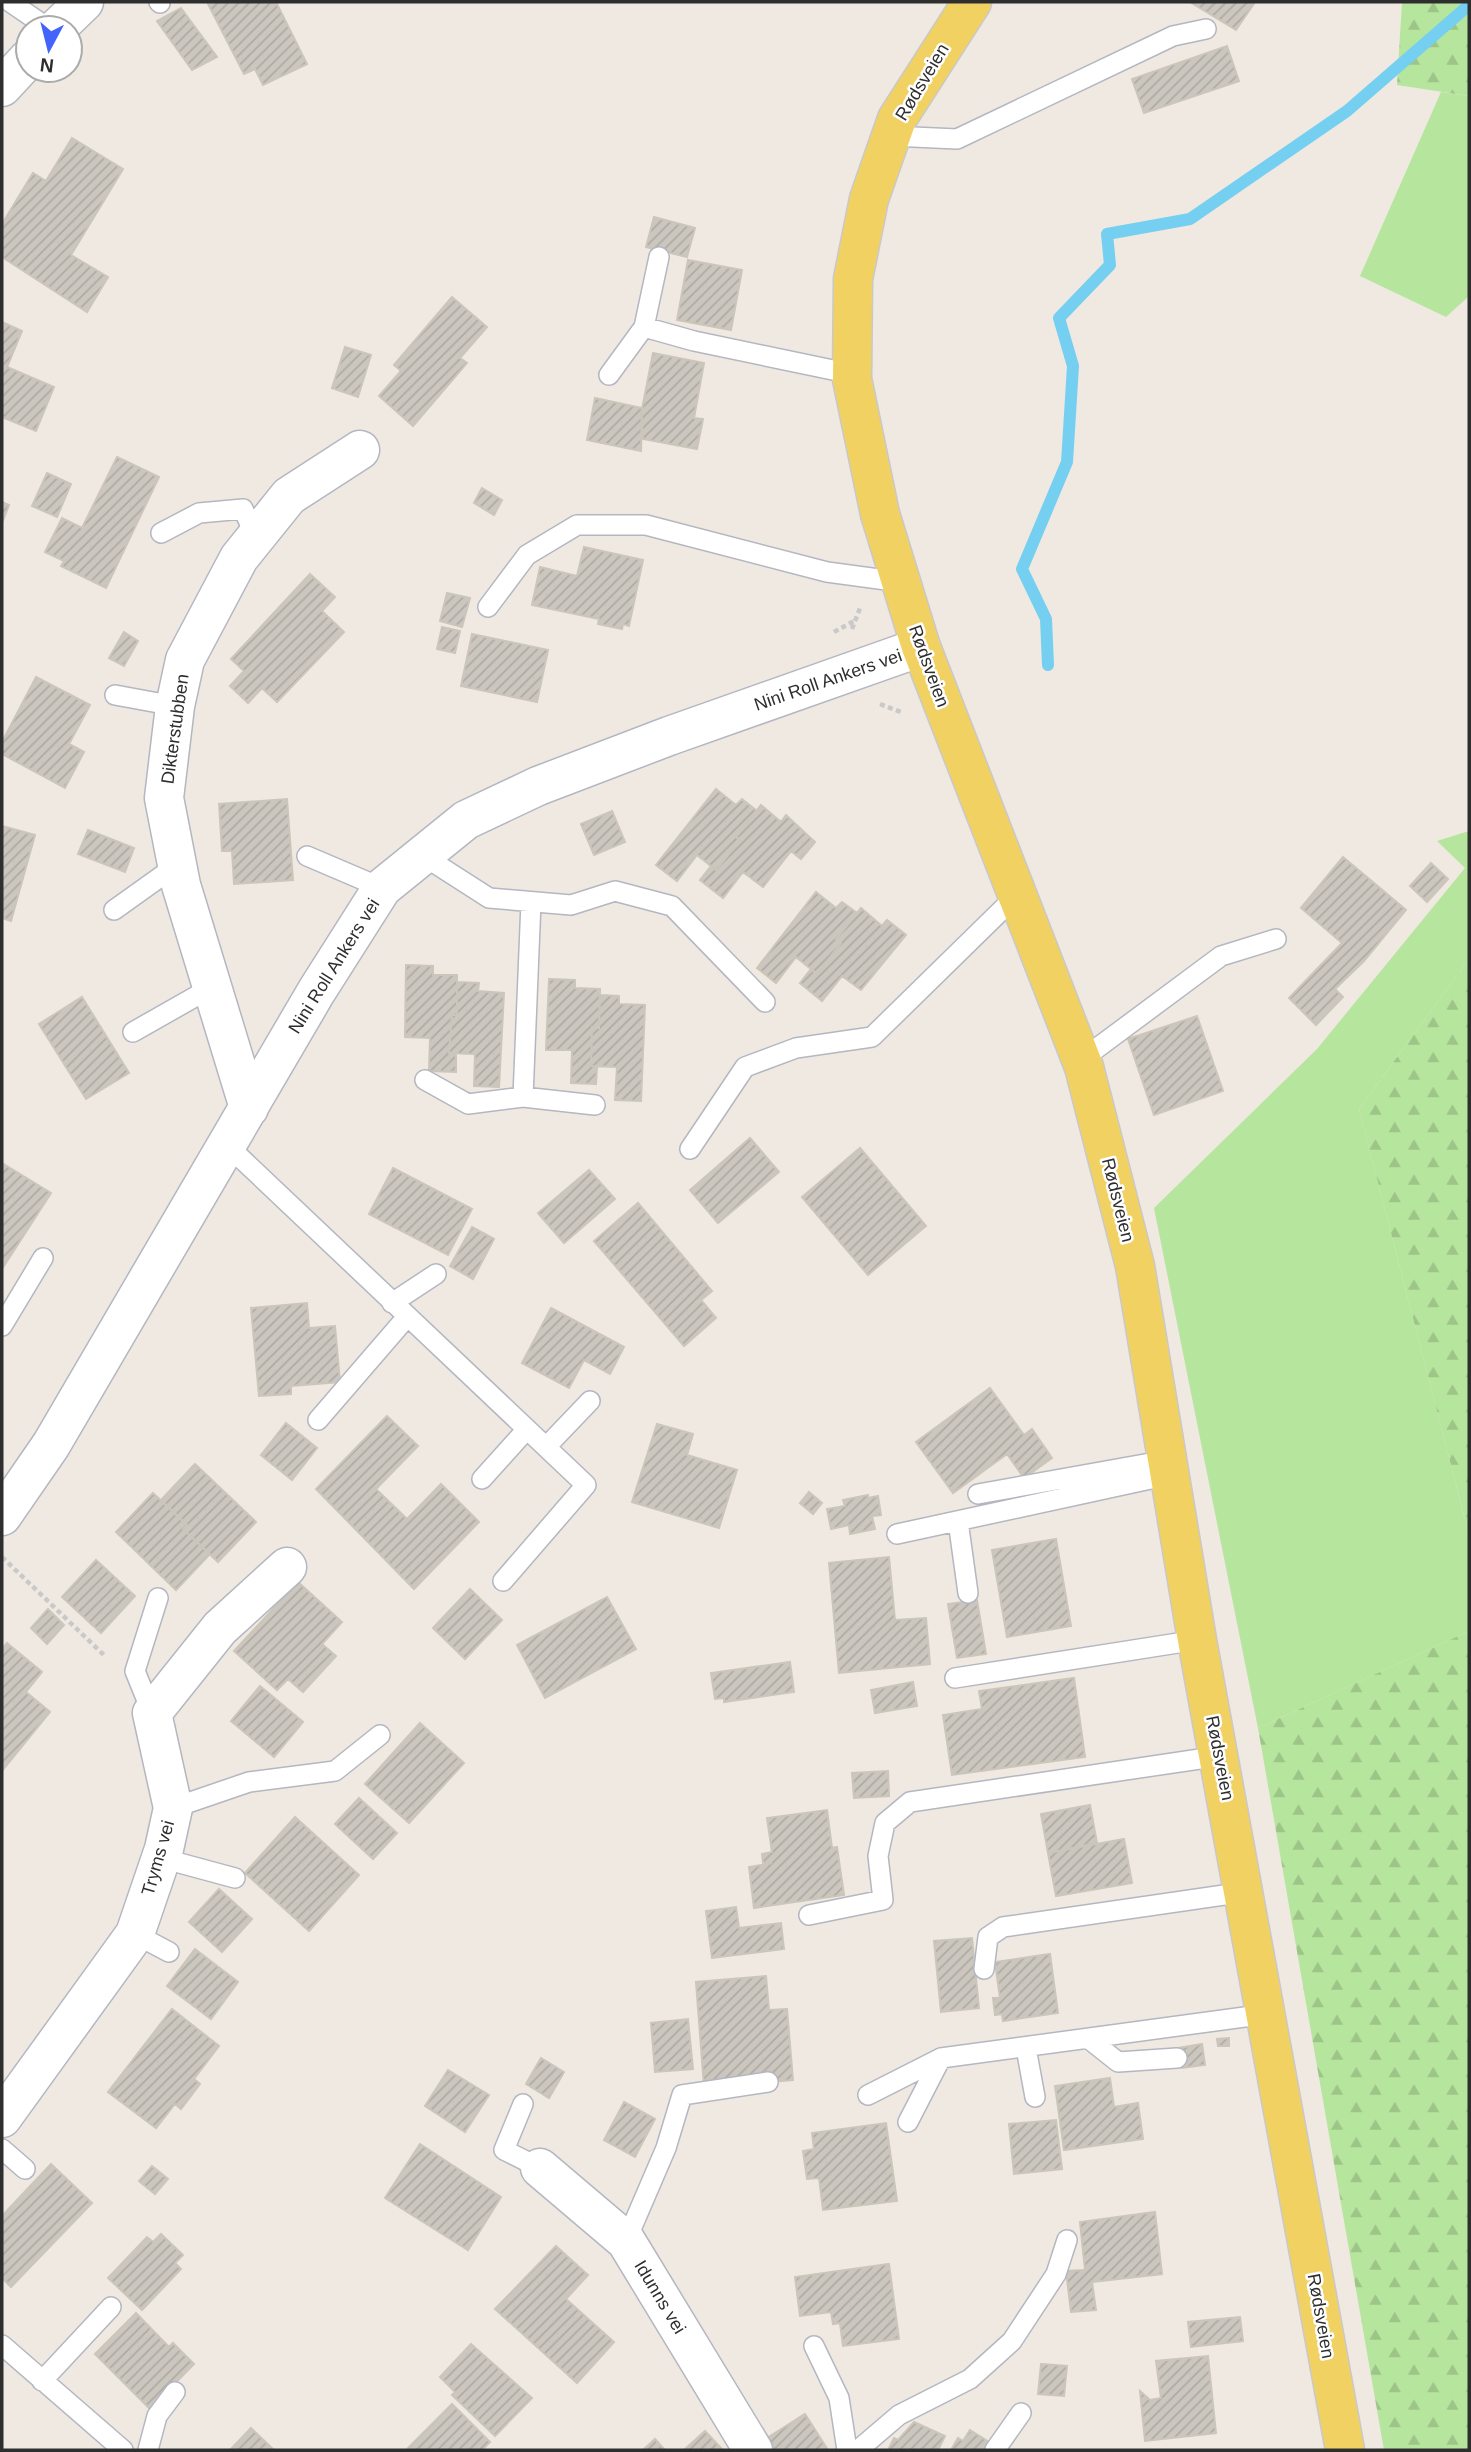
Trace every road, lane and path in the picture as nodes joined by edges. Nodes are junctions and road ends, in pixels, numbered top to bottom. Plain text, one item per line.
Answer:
1 (10, 2) edge
2 (972, 2) edge
3 (28, 14) edge
4 (1206, 29) dead end
5 (14, 74) edge
6 (2, 87) edge
7 (891, 136) junction
8 (659, 257) dead end
9 (645, 327) junction
10 (852, 374) junction
11 (609, 375) dead end
12 (360, 450) dead end
13 (161, 533) dead end
14 (256, 537) junction
15 (901, 582) junction
16 (488, 607) dead end
17 (920, 648) junction
18 (115, 695) dead end
19 (176, 706) junction
20 (422, 855) junction
21 (307, 856) dead end
22 (177, 865) junction
23 (382, 888) junction
24 (1017, 895) junction
25 (531, 902) junction
26 (114, 910) dead end
27 (1276, 939) dead end
28 (214, 986) junction
29 (765, 1002) dead end
30 (132, 1032) dead end
31 (1082, 1060) junction
32 (425, 1080) dead end
33 (523, 1097) junction
34 (595, 1105) dead end
35 (249, 1108) junction
36 (228, 1145) junction
37 (690, 1149) dead end
38 (43, 1258) dead end
39 (436, 1274) dead end
40 (392, 1303) junction
41 (406, 1318) junction
42 (2, 1326) edge
43 (590, 1401) dead end
44 (318, 1420) dead end
45 (527, 1429) junction
46 (546, 1447) junction
47 (1168, 1467) junction
48 (482, 1479) dead end
49 (978, 1494) dead end
50 (2, 1516) edge
51 (958, 1521) junction
52 (897, 1534) dead end
53 (2, 1557) edge
54 (287, 1567) dead end
55 (503, 1581) dead end
56 (968, 1593) dead end
57 (158, 1598) dead end
58 (1197, 1640) junction
59 (135, 1671) junction
60 (955, 1678) dead end
61 (152, 1713) junction
62 (380, 1735) dead end
63 (1220, 1756) junction
64 (173, 1808) junction
65 (161, 1858) junction
66 (235, 1878) dead end
67 (1245, 1892) junction
68 (809, 1915) dead end
69 (135, 1934) junction
70 (169, 1952) dead end
71 (984, 1969) dead end
72 (1267, 2014) junction
73 (1089, 2039) junction
74 (1026, 2048) junction
75 (941, 2058) junction
76 (1177, 2058) dead end
77 (768, 2082) dead end
78 (868, 2095) dead end
79 (1035, 2097) dead end
80 (523, 2105) dead end
81 (2, 2118) edge
82 (908, 2122) dead end
83 (2, 2149) edge
84 (540, 2168) joint
85 (25, 2169) dead end
86 (1067, 2240) dead end
87 (626, 2241) junction
88 (111, 2307) dead end
89 (2, 2345) edge
90 (814, 2346) dead end
91 (43, 2381) junction
92 (175, 2392) dead end
93 (1021, 2413) dead end
94 (123, 2450) edge
95 (148, 2450) edge
96 (754, 2450) edge
97 (847, 2450) edge
98 (858, 2450) edge
99 (995, 2450) edge
100 (1345, 2450) edge

1 - 3 lane
2 - 7 main road, Rødsveien
4 - 7 lane
5 - 6 street
7 - 10 main road, Rødsveien
8 - 9 lane
9 - 10 lane
9 - 11 lane
10 - 15 main road, Rødsveien
12 - 14 street, Dikterstubben
13 - 14 lane
14 - 19 street, Dikterstubben
15 - 16 lane
15 - 17 main road, Rødsveien
17 - 20 street, Nini Roll Ankers vei
17 - 24 main road, Rødsveien
18 - 19 lane
19 - 22 street, Dikterstubben
20 - 23 street, Nini Roll Ankers vei
20 - 25 lane
21 - 23 lane
22 - 26 lane
22 - 28 street, Dikterstubben
23 - 35 street, Nini Roll Ankers vei
24 - 31 main road, Rødsveien
24 - 37 lane
25 - 29 lane
25 - 33 lane
27 - 31 lane
28 - 30 lane
28 - 35 street, Dikterstubben
31 - 47 main road, Rødsveien
32 - 33 lane
33 - 34 lane
35 - 36 street, Nini Roll Ankers vei
36 - 40 lane
36 - 50 street, Nini Roll Ankers vei
38 - 42 lane
39 - 40 lane
40 - 41 lane
41 - 44 lane
41 - 45 lane
43 - 46 lane
45 - 46 lane
45 - 48 lane
46 - 55 lane
47 - 49 lane
47 - 51 lane
47 - 58 main road, Rødsveien
51 - 52 lane
51 - 56 lane
53 - 59 path
54 - 61 street
57 - 59 lane
58 - 60 lane
58 - 63 main road, Rødsveien
59 - 61 lane
61 - 64 street, Tryms vei
62 - 64 lane
63 - 67 main road, Rødsveien
63 - 68 lane
64 - 65 street, Tryms vei
65 - 66 lane
65 - 69 street, Tryms vei
67 - 71 lane
67 - 72 main road, Rødsveien
69 - 70 lane
69 - 81 street, Tryms vei
72 - 73 lane
72 - 100 main road, Rødsveien
73 - 74 lane
73 - 76 lane
74 - 75 lane
74 - 79 lane
75 - 78 lane
75 - 82 lane
77 - 87 lane
80 - 84 lane
83 - 85 lane
84 - 87 street, Idunns vei
86 - 98 lane
87 - 96 street, Idunns vei
88 - 91 lane
89 - 91 lane
90 - 97 lane
91 - 94 lane
92 - 95 lane
93 - 99 lane

